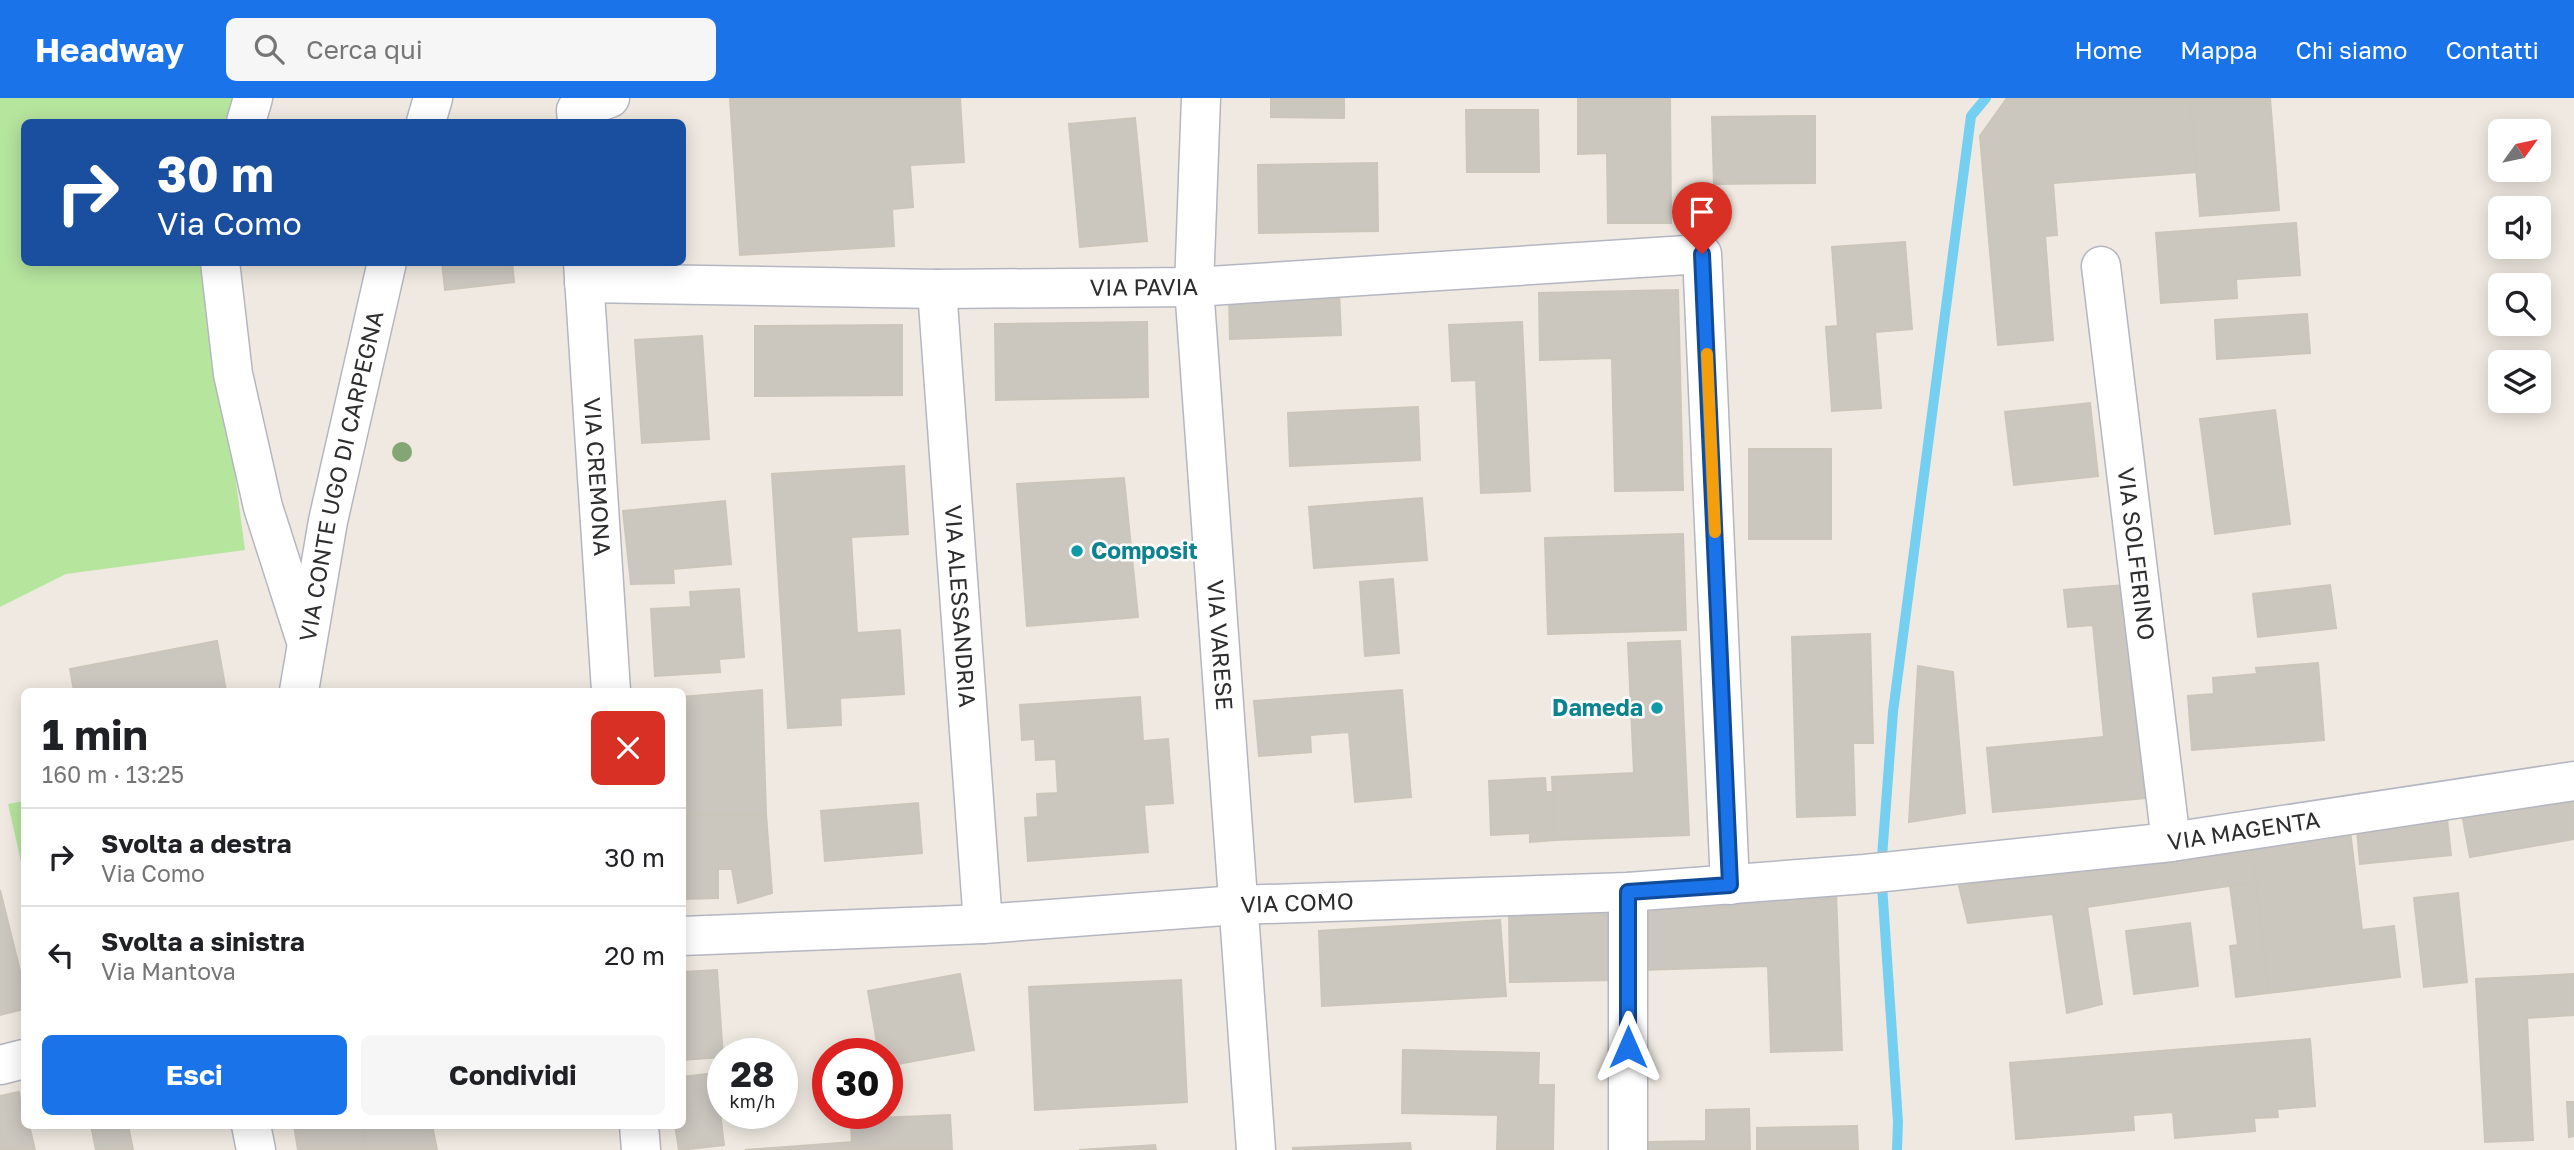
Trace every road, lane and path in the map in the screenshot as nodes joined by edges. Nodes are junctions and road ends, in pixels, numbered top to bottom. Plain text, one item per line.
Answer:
1 (253, 98) edge
2 (433, 98) edge
3 (1201, 98) edge
4 (247, 119) edge
5 (427, 119) edge
6 (220, 266) edge
7 (386, 266) edge
8 (2101, 266) dead end
9 (584, 273) edge
10 (1194, 287) junction
11 (937, 289) junction
12 (307, 644) junction
13 (300, 688) edge
14 (611, 688) edge
15 (2574, 780) edge
16 (2171, 842) junction
17 (1911, 870) joint
18 (1730, 885) junction
19 (1628, 892) junction
20 (1237, 905) junction
21 (983, 925) junction
22 (686, 936) edge
23 (21, 1060) edge
24 (0, 1065) edge
25 (252, 1129) edge
26 (639, 1129) edge
27 (256, 1150) edge
28 (641, 1150) edge
29 (1256, 1150) edge
30 (1628, 1150) edge

1 - 4 street
2 - 5 street
3 - 10 street, VIA VARESE
6 - 12 street
7 - 12 street, VIA CONTE UGO DI CARPEGNA
8 - 16 street, VIA SOLFERINO
9 - 11 street, VIA PAVIA
9 - 14 street, VIA CREMONA
10 - 11 street, VIA PAVIA
10 - 18 street, VIA PAVIA
10 - 20 street, VIA VARESE
11 - 21 street, VIA ALESSANDRIA
12 - 13 street, VIA CONTE UGO DI CARPEGNA
15 - 16 street, VIA MAGENTA
16 - 17 street, VIA MAGENTA
17 - 18 street, VIA COMO
18 - 19 street, VIA COMO
19 - 20 street, VIA COMO
19 - 30 street
20 - 21 street, VIA COMO
20 - 29 street, VIA VARESE
21 - 22 street, VIA COMO
23 - 24 street
25 - 27 street
26 - 28 street

